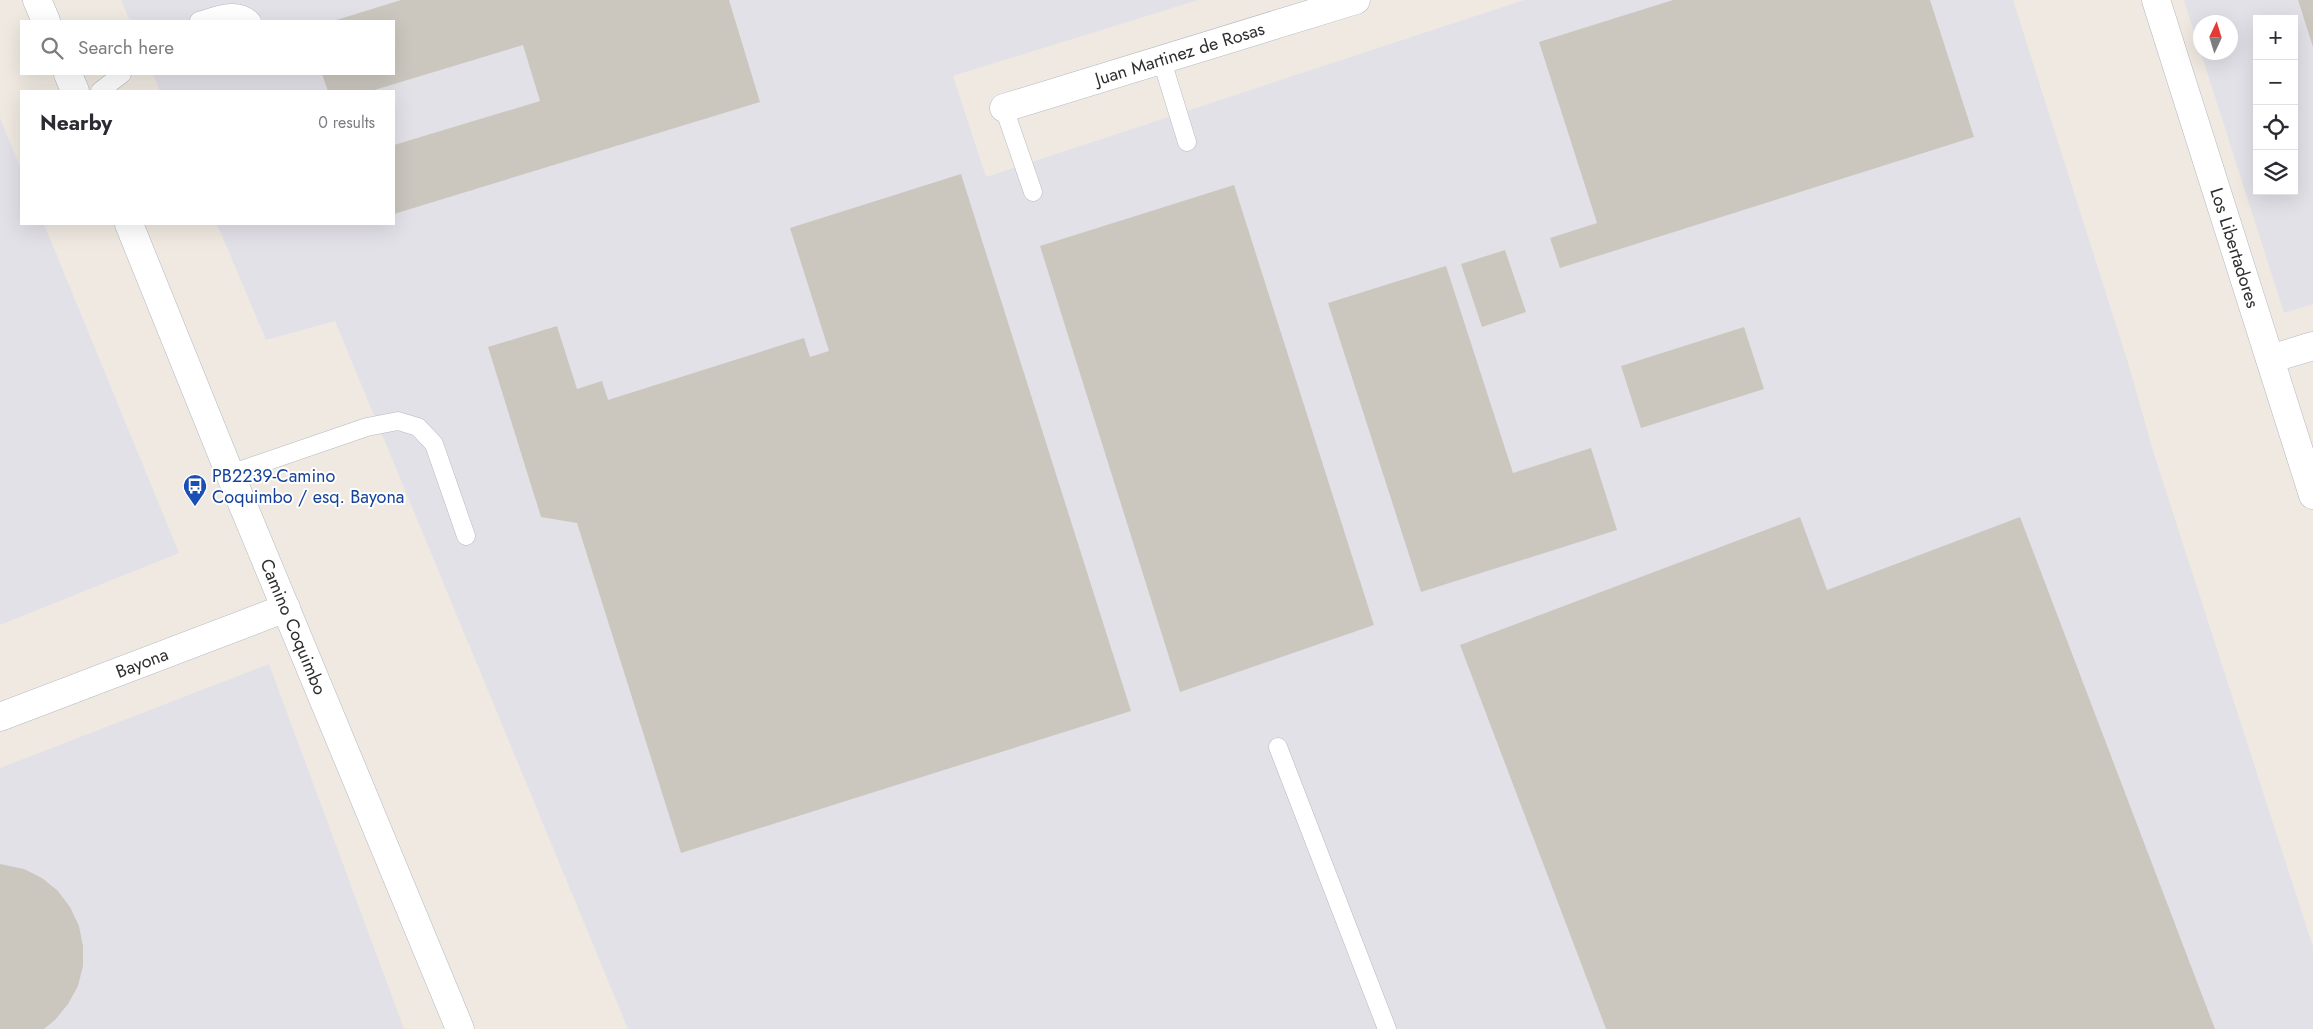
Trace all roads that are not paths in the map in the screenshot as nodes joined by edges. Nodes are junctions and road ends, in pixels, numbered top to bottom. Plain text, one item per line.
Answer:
1 (37, 0) edge
2 (1356, 0) edge
3 (2156, 0) edge
4 (46, 20) edge
5 (202, 20) edge
6 (251, 20) edge
7 (1162, 61) junction
8 (68, 75) edge
9 (121, 75) edge
10 (75, 90) edge
11 (101, 90) edge
12 (1004, 108) joint
13 (1187, 142) dead end
14 (1033, 192) dead end
15 (129, 225) edge
16 (2313, 346) edge
17 (2270, 359) junction
18 (230, 474) junction
19 (2313, 495) edge
20 (466, 536) dead end
21 (286, 608) junction
22 (0, 717) edge
23 (1278, 747) dead end
24 (460, 1029) edge
25 (1387, 1029) edge

1 - 4 street
2 - 7 street, Juan Martinez de Rosas
3 - 17 street, Los Libertadores
5 - 6 lane
7 - 12 street, Juan Martinez de Rosas
7 - 13 lane
8 - 10 street
9 - 11 lane
12 - 14 lane
15 - 18 street, Camino Coquimbo
16 - 17 street
17 - 19 street, Los Libertadores
18 - 20 lane
18 - 21 street, Camino Coquimbo
21 - 22 street, Bayona
21 - 24 street, Camino Coquimbo
23 - 25 lane

